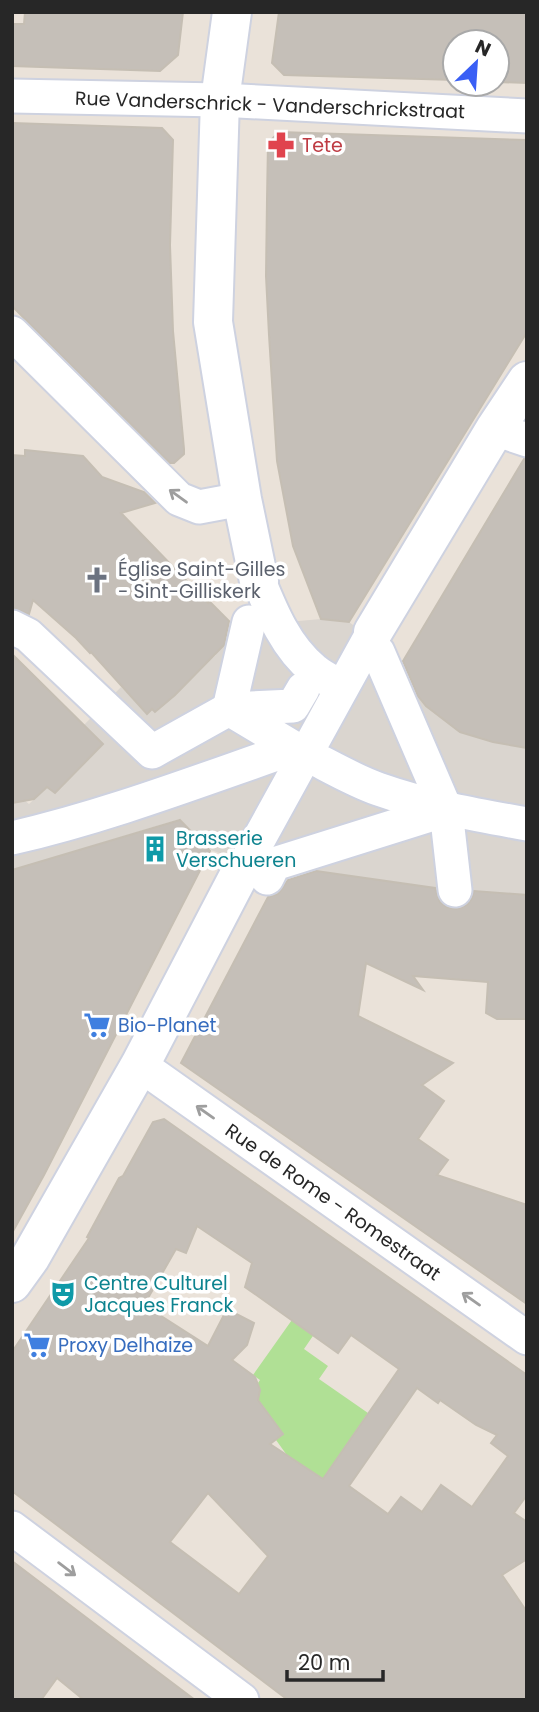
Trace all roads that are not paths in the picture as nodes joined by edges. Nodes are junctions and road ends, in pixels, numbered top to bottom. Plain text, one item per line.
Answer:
1 (232, 12) edge
2 (12, 96) edge
3 (220, 100) junction
4 (527, 116) edge
5 (12, 333) edge
6 (527, 381) edge
7 (511, 435) edge
8 (242, 499) junction
9 (259, 581) joint
10 (12, 627) edge
11 (246, 627) dead end
12 (376, 642) junction
13 (342, 687) junction
14 (303, 690) dead end
15 (229, 709) junction
16 (152, 752) junction
17 (319, 761) dead end
18 (146, 799) junction
19 (446, 810) junction
20 (527, 824) edge
21 (12, 838) edge
22 (252, 877) junction
23 (455, 890) dead end
24 (139, 1065) junction
25 (12, 1283) edge
26 (527, 1338) edge
27 (12, 1528) edge
28 (242, 1700) edge

1 - 3 street
2 - 3 street, Rue Vanderschrick - Vanderschrickstraat
3 - 4 street, Rue Vanderschrick - Vanderschrickstraat
3 - 8 street
8 -> 5 street
6 - 7 street
7 - 12 street
8 - 9 street
9 - 13 street
10 - 16 street
11 - 15 street
12 - 13 street
12 - 19 street
13 - 22 street
14 - 15 street
15 - 16 street
15 - 18 street
16 - 18 street
17 - 19 street
18 - 21 street
19 - 20 street
19 - 22 street
19 - 23 street
22 - 24 street
24 - 25 street
26 -> 24 street, Rue de Rome - Romestraat
27 -> 28 street

